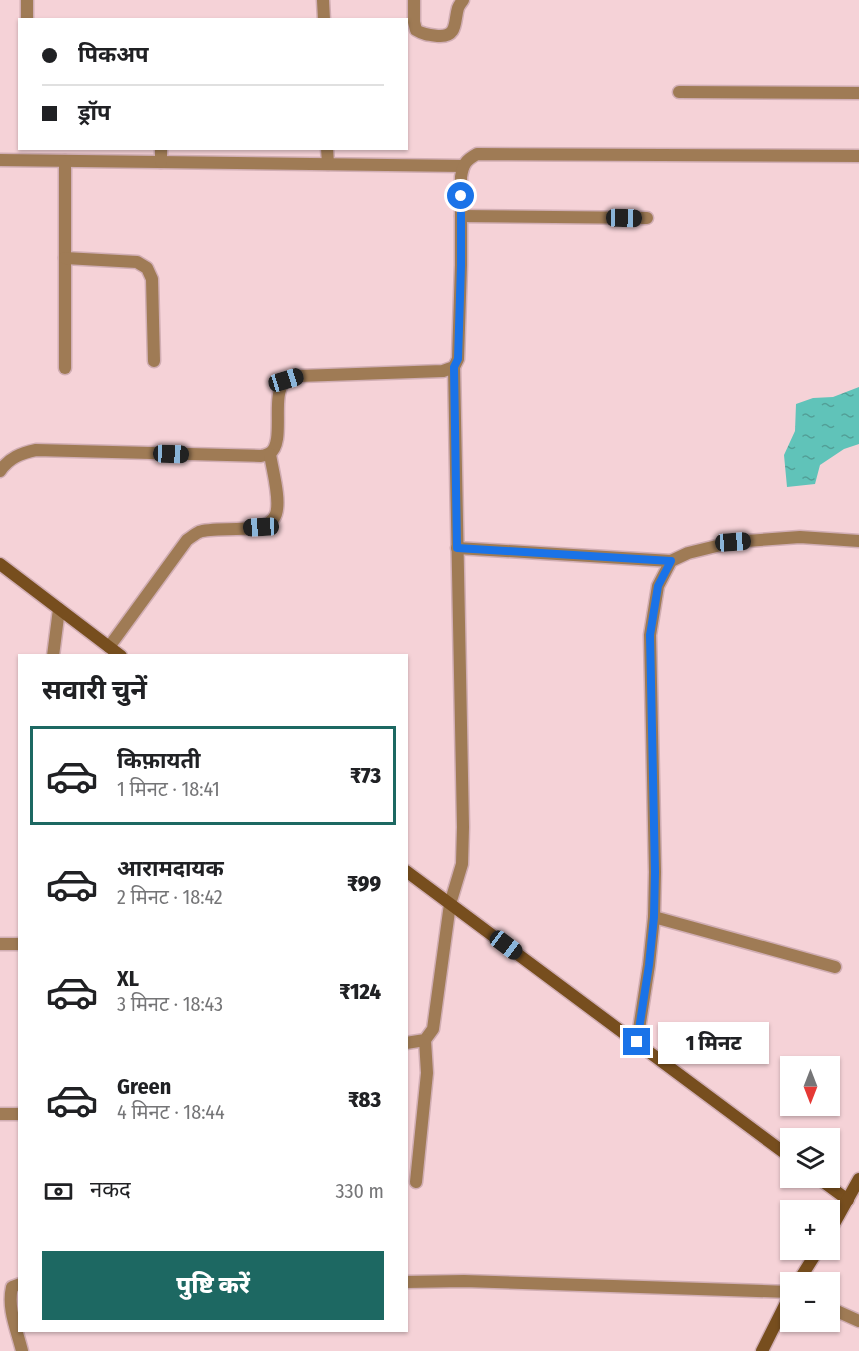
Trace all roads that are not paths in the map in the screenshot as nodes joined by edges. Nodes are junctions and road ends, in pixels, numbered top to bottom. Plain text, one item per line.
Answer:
1 (27, 0) edge
2 (323, 0) edge
3 (414, 0) edge
4 (463, 0) edge
5 (27, 18) edge
6 (324, 18) edge
7 (679, 92) dead end
8 (859, 93) edge
9 (161, 150) edge
10 (327, 150) edge
11 (859, 156) edge
12 (0, 160) edge
13 (64, 161) junction
14 (161, 162) junction
15 (327, 164) junction
16 (463, 166) junction
17 (461, 216) junction
18 (647, 218) dead end
19 (64, 258) junction
20 (154, 360) dead end
21 (454, 367) junction
22 (64, 368) dead end
23 (270, 454) junction
24 (0, 471) edge
25 (859, 541) edge
26 (457, 548) junction
27 (671, 561) junction
28 (0, 564) edge
29 (59, 609) junction
30 (109, 646) junction
31 (53, 654) edge
32 (119, 654) edge
33 (408, 872) edge
34 (450, 904) junction
35 (654, 917) junction
36 (0, 944) edge
37 (18, 944) edge
38 (835, 967) dead end
39 (425, 1040) junction
40 (637, 1042) junction
41 (408, 1043) edge
42 (0, 1114) edge
43 (18, 1114) edge
44 (780, 1149) edge
45 (859, 1179) edge
46 (416, 1182) dead end
47 (832, 1188) edge
48 (848, 1200) junction
49 (840, 1214) edge
50 (408, 1281) edge
51 (18, 1285) edge
52 (780, 1294) edge
53 (840, 1312) edge
54 (780, 1314) edge
55 (859, 1321) edge
56 (22, 1351) edge
57 (762, 1351) edge

1 - 5 street
2 - 6 street
3 - 4 street
7 - 8 street
9 - 14 street
10 - 15 street
11 - 16 street
12 - 13 street
13 - 14 street
13 - 19 street
14 - 15 street
15 - 16 street
16 - 17 street
17 - 18 street
17 - 21 street
19 - 20 street
19 - 22 street
21 - 23 street
21 - 26 street
23 - 24 street
23 - 30 street
25 - 27 street
26 - 27 street
26 - 34 street
27 - 35 street
28 - 29 street
29 - 30 street
29 - 31 street
30 - 32 street
33 - 34 street
34 - 39 street
34 - 40 street
35 - 38 street
35 - 40 street
36 - 37 street
39 - 41 street
39 - 46 street
40 - 44 street
42 - 43 street
45 - 48 street
47 - 48 street
48 - 49 street
50 - 52 street
51 - 56 street
53 - 55 street
54 - 57 street

